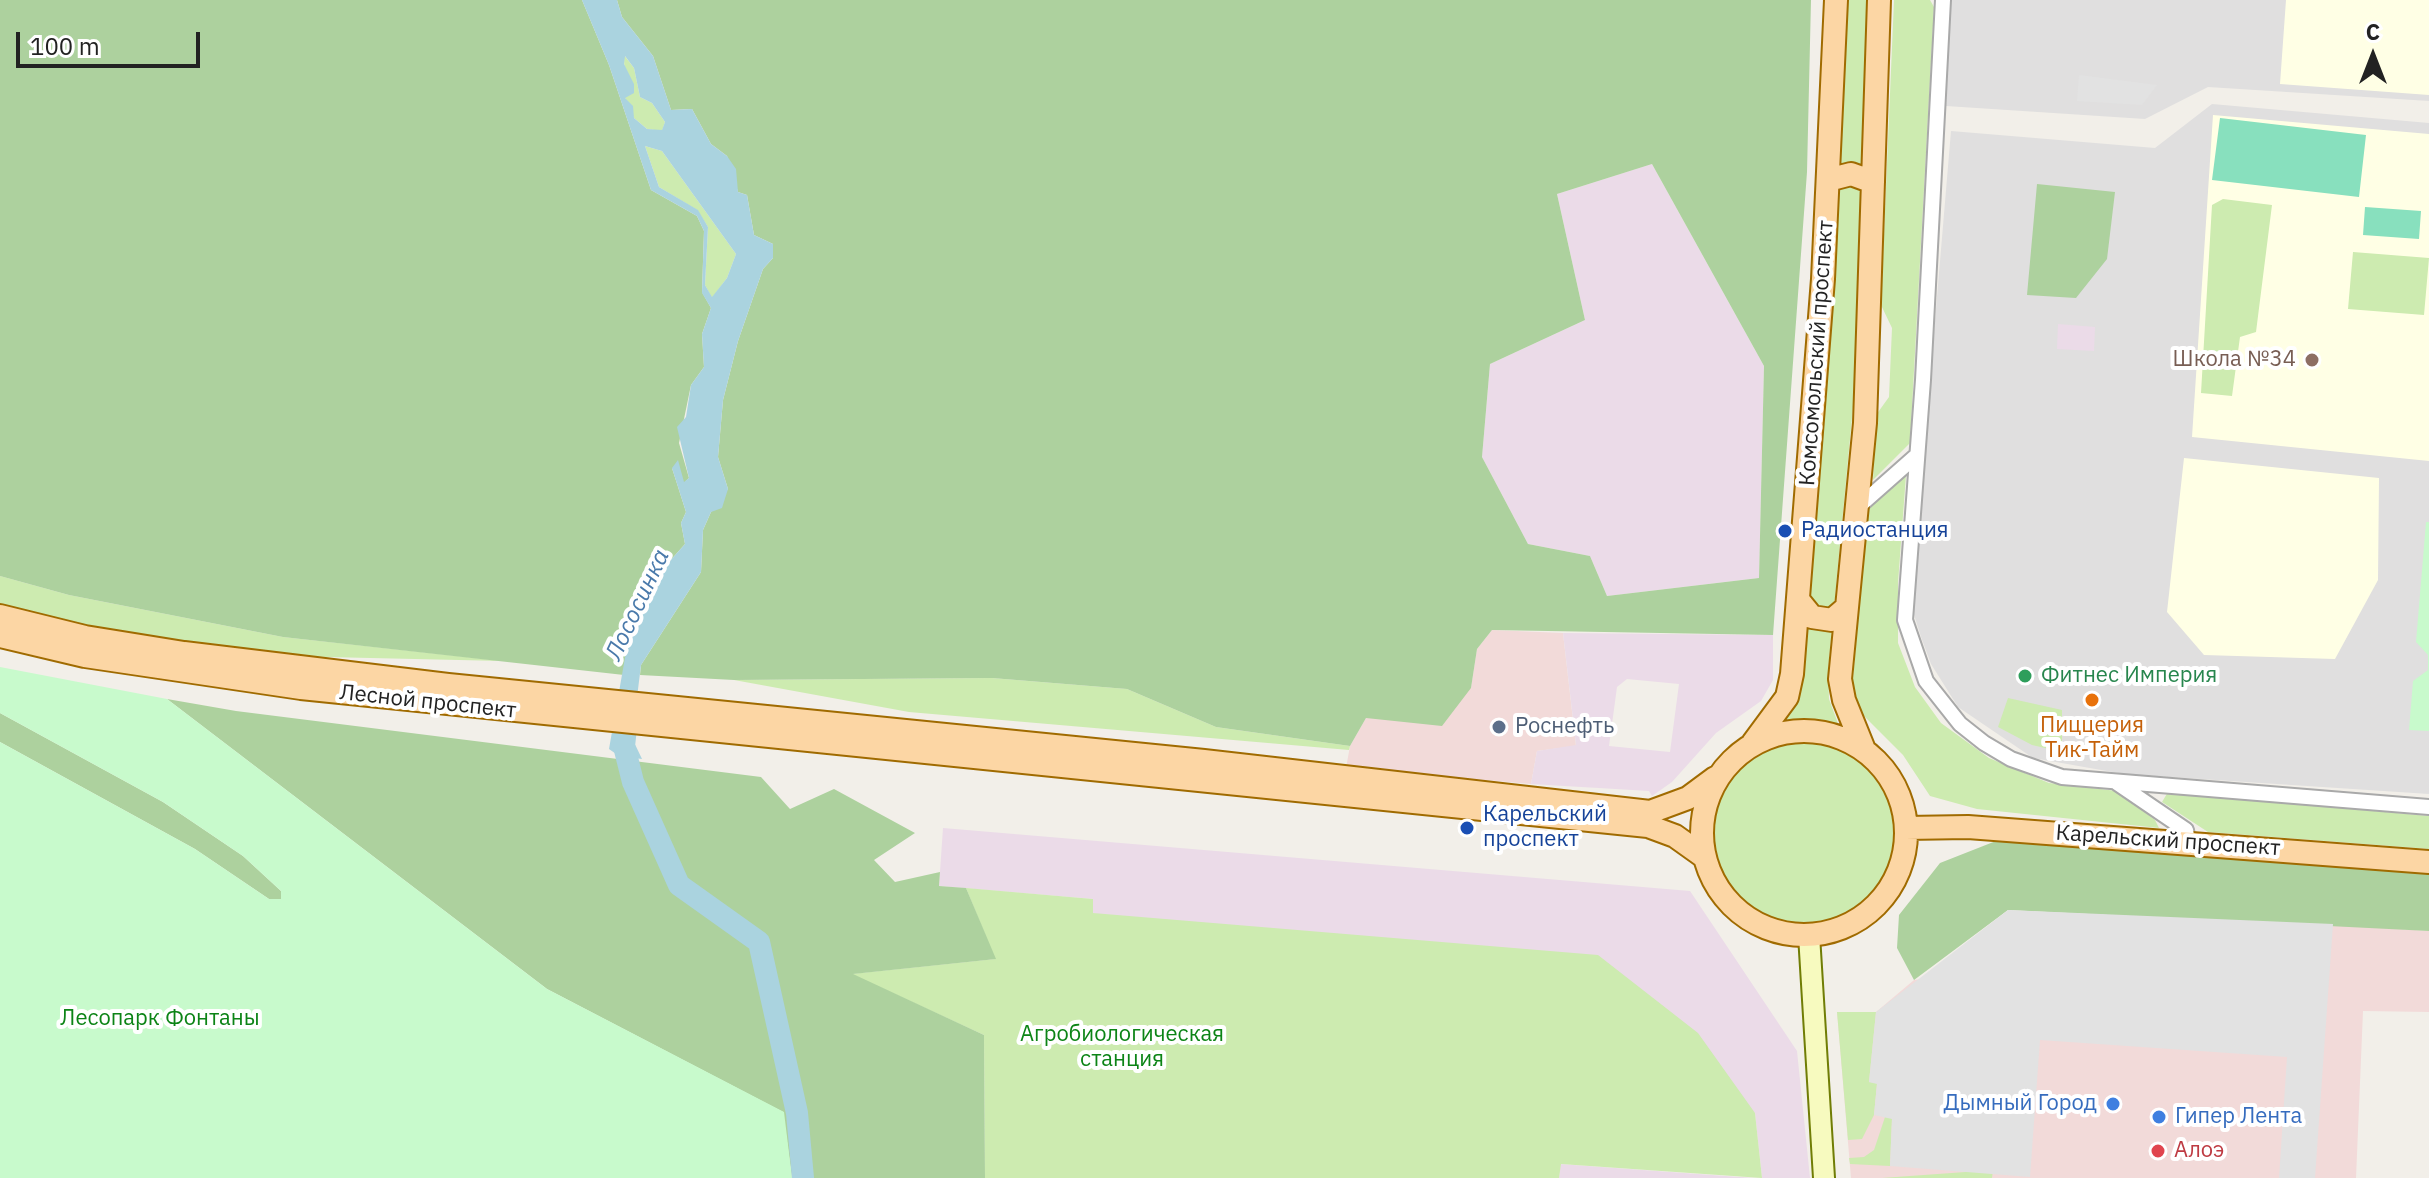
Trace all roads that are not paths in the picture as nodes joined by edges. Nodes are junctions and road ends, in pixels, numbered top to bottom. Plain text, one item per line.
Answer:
1 (1836, 0) edge
2 (1879, 0) edge
3 (1943, 0) edge
4 (1828, 180) junction
5 (1873, 182) junction
6 (1917, 455) junction
7 (1857, 508) junction
8 (1799, 601) junction
9 (1846, 608) junction
10 (0, 616) edge
11 (0, 636) edge
12 (446, 694) junction
13 (1753, 743) junction
14 (1863, 747) junction
15 (1203, 771) junction
16 (1715, 778) junction
17 (2113, 781) junction
18 (2429, 807) edge
19 (1906, 828) junction
20 (2188, 842) junction
21 (1703, 856) junction
22 (2429, 862) edge
23 (1809, 935) junction
24 (1824, 1178) edge

1 - 4 main road, Комсомольский проспект
2 - 5 main road, Комсомольский проспект
3 - 6 street
4 - 5 main road
4 - 8 main road, Комсомольский проспект
5 - 7 main road, Комсомольский проспект
6 - 7 street
6 - 17 street
7 - 9 main road, Комсомольский проспект
8 - 9 main road
8 - 13 main road, Комсомольский проспект
9 - 14 main road, Комсомольский проспект
10 - 12 main road, Лесной проспект
11 - 12 main road, Лесной проспект
12 - 15 main road, Лесной проспект
13 - 14 main road
13 - 16 main road
14 - 19 main road
15 - 16 main road
15 - 21 main road
16 - 21 main road
17 - 18 street
17 - 20 street
19 - 20 main road, Карельский проспект
19 - 23 main road
20 - 22 main road, Карельский проспект
21 - 23 main road
23 - 24 street

